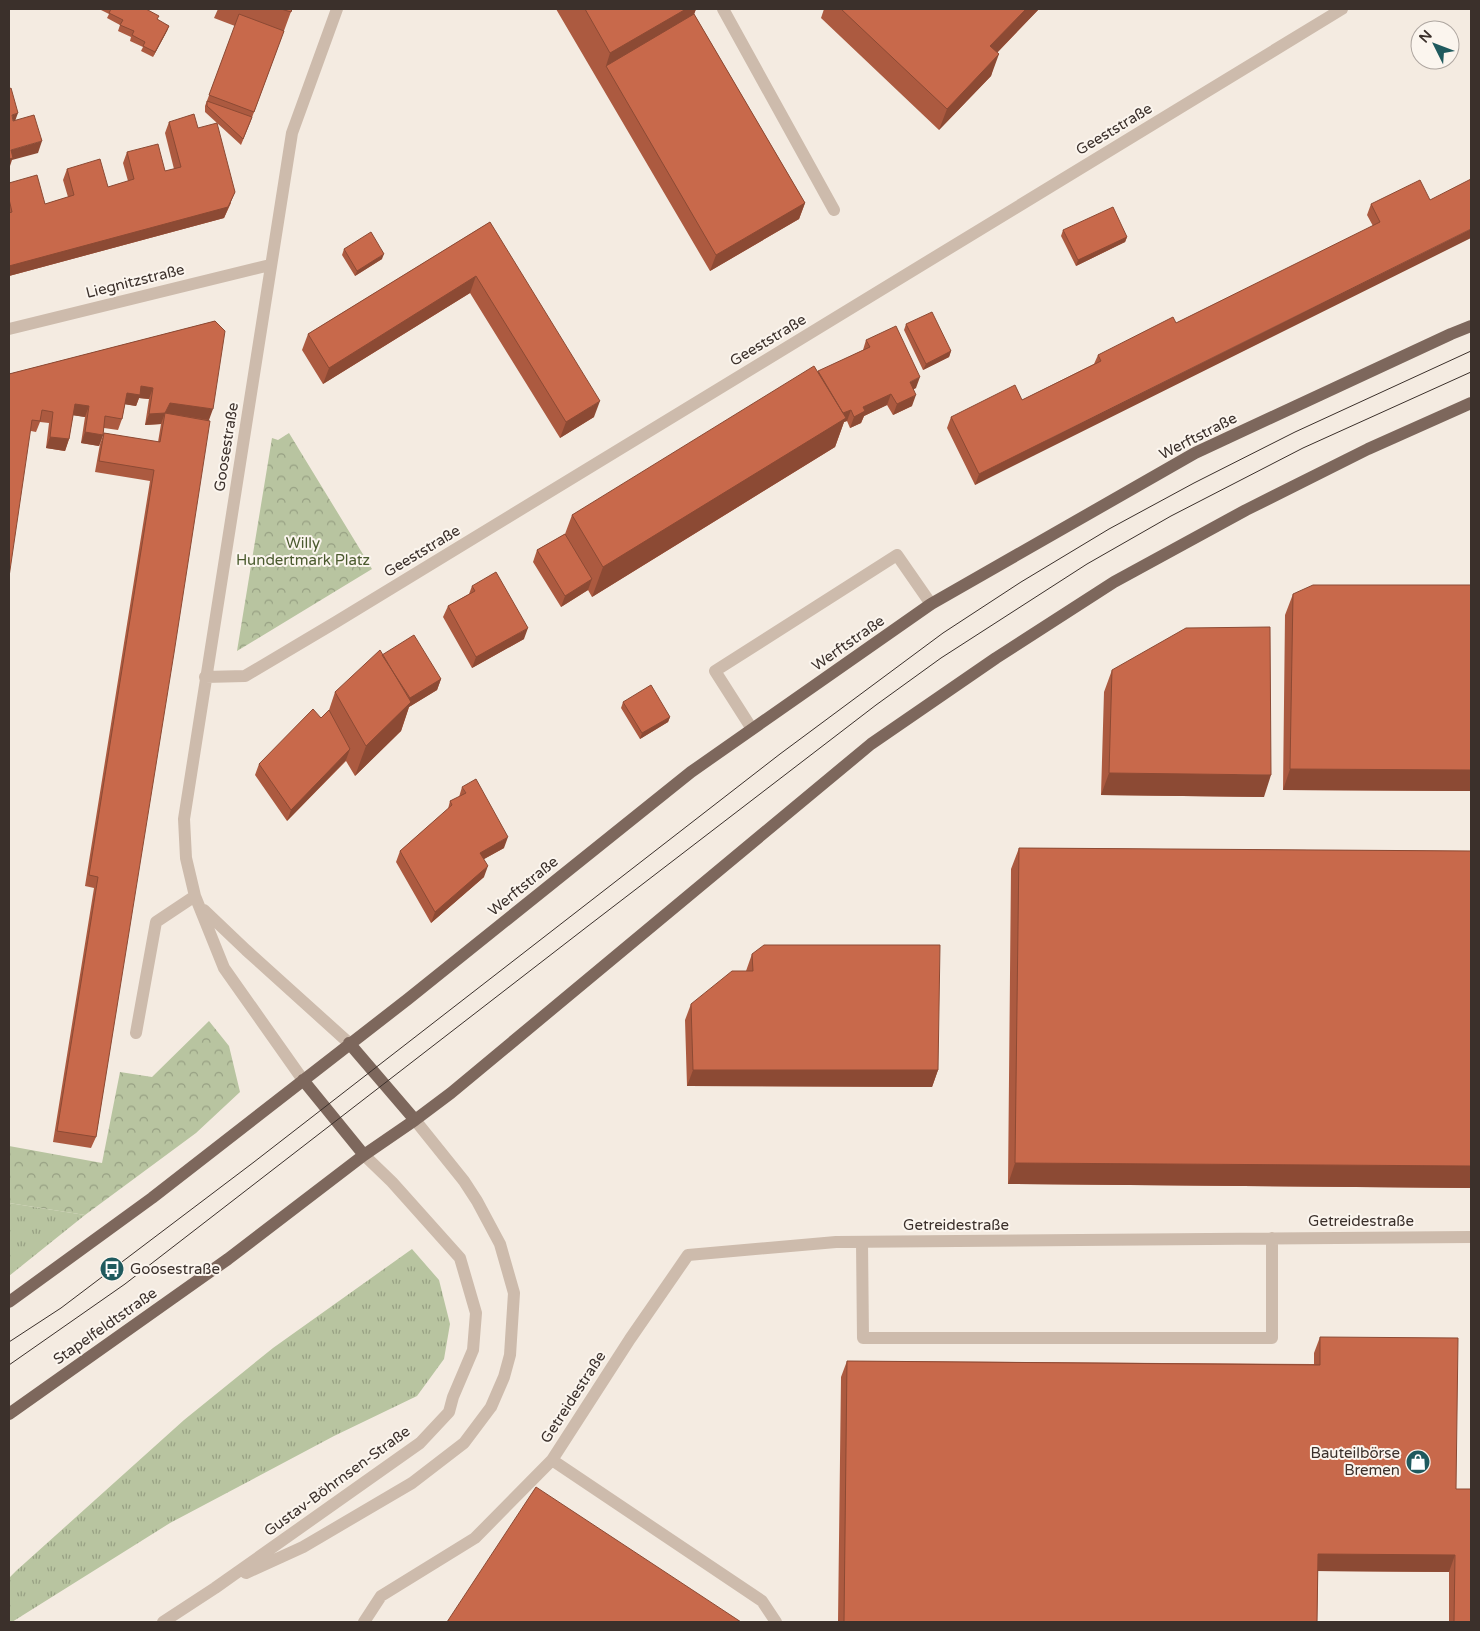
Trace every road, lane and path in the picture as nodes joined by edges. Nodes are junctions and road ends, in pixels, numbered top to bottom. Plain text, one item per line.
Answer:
1 (337, 9) edge
2 (723, 9) edge
3 (1342, 9) edge
4 (834, 210) dead end
5 (270, 265) junction
6 (1471, 326) edge
7 (9, 329) edge
8 (1471, 403) edge
9 (931, 604) junction
10 (205, 677) junction
11 (752, 729) junction
12 (198, 901) junction
13 (136, 1033) dead end
14 (349, 1043) junction
15 (303, 1080) junction
16 (415, 1120) junction
17 (364, 1155) junction
18 (1471, 1237) edge
19 (1272, 1238) junction
20 (862, 1242) junction
21 (9, 1302) edge
22 (9, 1414) edge
23 (552, 1460) junction
24 (215, 1588) junction
25 (163, 1622) edge
26 (364, 1622) edge
27 (776, 1622) edge

1 - 5 street, Goosestraße
2 - 4 street
3 - 10 street, Geeststraße
5 - 7 street, Liegnitzstraße
5 - 10 street, Goosestraße
6 - 9 main road, Werftstraße
8 - 16 main road
9 - 11 main road, Werftstraße
9 - 11 street
10 - 12 street, Goosestraße
11 - 14 main road, Werftstraße
12 - 13 street
12 - 14 street
12 - 15 street, Goosestraße
14 - 15 main road, Werftstraße
14 - 16 main road
15 - 17 main road
15 - 21 main road
16 - 17 main road
16 - 24 street, Gustav-Böhrnsen-Straße
17 - 22 main road, Stapelfeldtstraße
17 - 24 street, Gustav-Böhrnsen-Straße
18 - 19 street, Getreidestraße
19 - 20 street, Getreidestraße
19 - 20 street
20 - 23 street, Getreidestraße
23 - 26 street, Getreidestraße
23 - 27 street, Getreidestraße
24 - 25 street, Gustav-Böhrnsen-Straße

